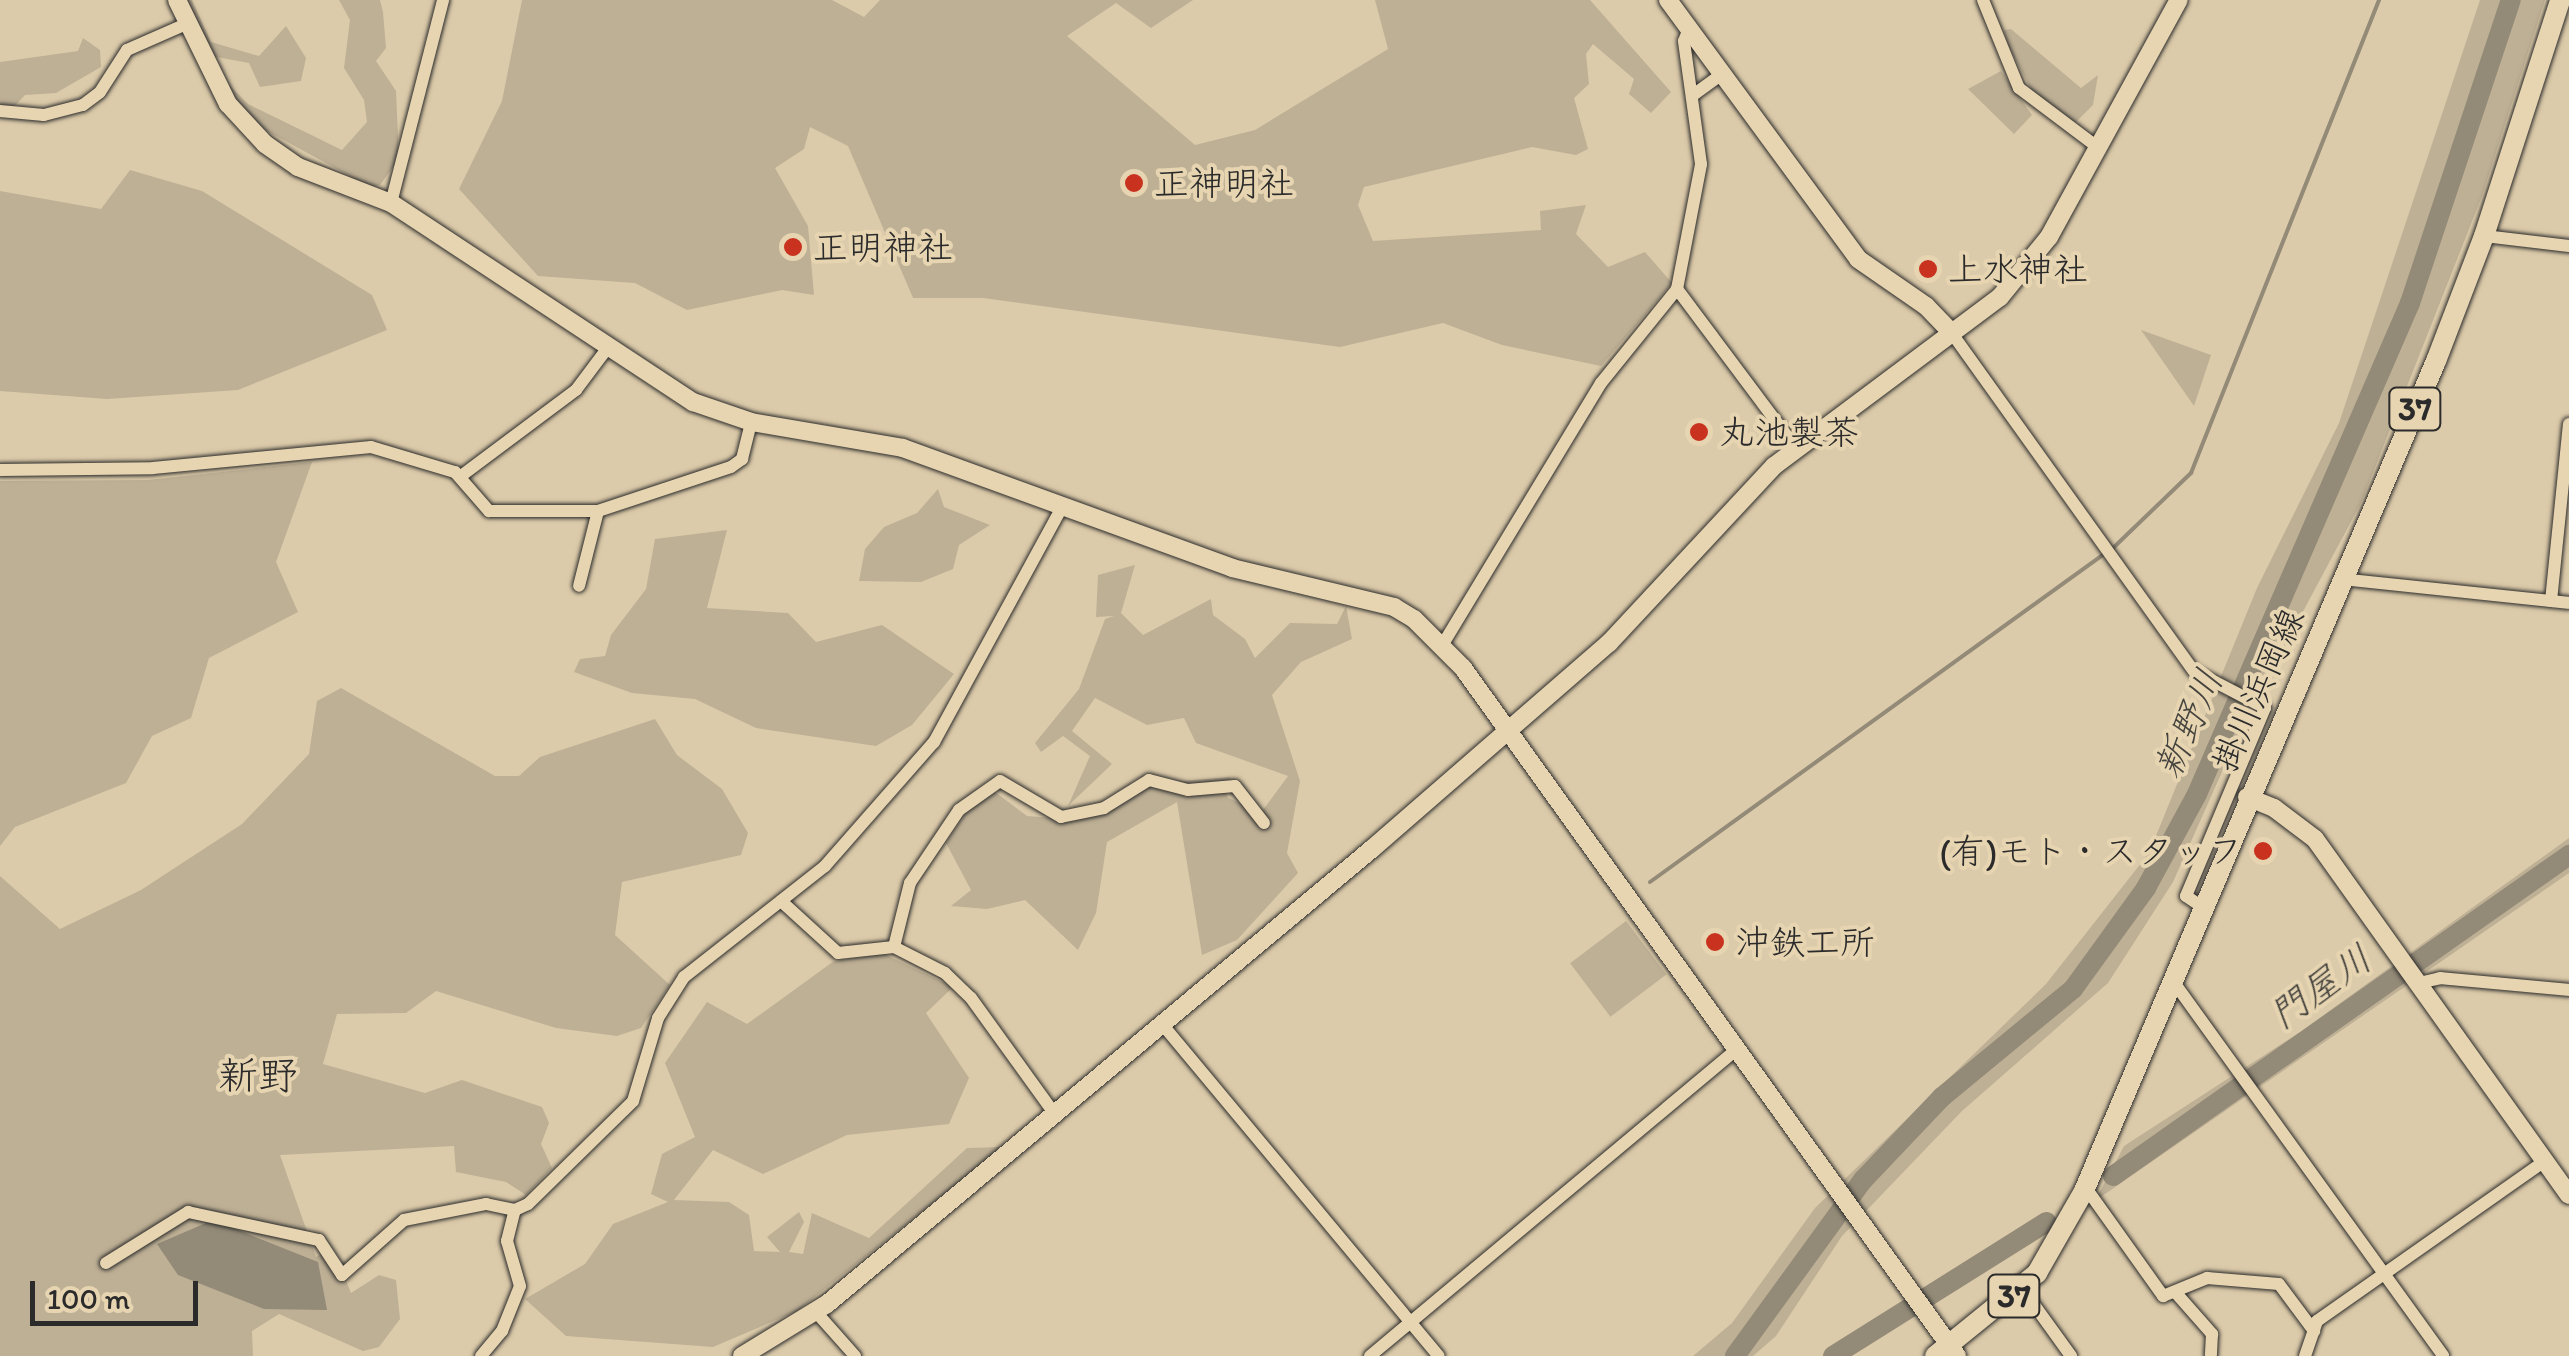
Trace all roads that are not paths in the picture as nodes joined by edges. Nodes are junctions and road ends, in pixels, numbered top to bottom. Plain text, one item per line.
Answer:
1 (177, 0) edge
2 (444, 0) edge
3 (1668, 0) edge
4 (1983, 0) edge
5 (2178, 0) edge
6 (2560, 0) edge
7 (186, 24) junction
8 (1690, 26) junction
9 (1722, 74) junction
10 (1693, 95) junction
11 (0, 111) edge
12 (2096, 146) junction
13 (391, 203) junction
14 (2484, 236) junction
15 (2569, 246) edge
16 (1678, 288) junction
17 (1951, 332) junction
18 (609, 346) junction
19 (751, 422) junction
20 (2569, 424) edge
21 (1796, 448) junction
22 (0, 470) edge
23 (462, 476) junction
24 (1062, 507) junction
25 (598, 512) junction
26 (2341, 579) junction
27 (580, 586) dead end
28 (2550, 601) junction
29 (2569, 602) edge
30 (1443, 644) junction
31 (1509, 732) junction
32 (2247, 798) junction
33 (1264, 823) dead end
34 (781, 902) junction
35 (2200, 906) junction
36 (894, 947) junction
37 (2173, 981) junction
38 (2419, 984) junction
39 (2569, 990) edge
40 (1162, 1024) junction
41 (1735, 1050) junction
42 (1054, 1113) junction
43 (2545, 1161) junction
44 (2086, 1188) junction
45 (2569, 1195) edge
46 (514, 1210) junction
47 (106, 1263) dead end
48 (2384, 1273) junction
49 (2022, 1288) junction
50 (2176, 1293) junction
51 (816, 1312) junction
52 (1410, 1322) junction
53 (2314, 1331) junction
54 (1947, 1353) edge
55 (482, 1356) edge
56 (742, 1356) edge
57 (855, 1356) edge
58 (1370, 1356) edge
59 (1439, 1356) edge
60 (2071, 1356) edge
61 (2211, 1356) edge
62 (2304, 1356) edge
63 (2443, 1356) edge

1 - 7 street
2 - 13 street
3 - 8 street
4 - 12 street
5 - 12 street
6 - 14 main road, 掛川浜岡線 / 37
7 - 11 street
7 - 13 street
8 - 9 street
8 - 10 street
9 - 10 street
9 - 17 street
10 - 16 street
12 - 17 street
13 - 18 street
14 - 15 street
14 - 26 main road, 掛川浜岡線 / 37
16 - 21 street
16 - 30 street
17 - 21 street
17 - 35 street
18 - 19 street
18 - 23 street
19 - 24 street
19 - 25 street
20 - 28 street
21 - 31 street
22 - 23 street
23 - 25 street
24 - 30 street
24 - 34 street
25 - 27 street
26 - 28 street
26 - 32 main road, 掛川浜岡線 / 37
28 - 29 street
30 - 31 street
31 - 40 street
31 - 41 street
32 - 35 main road, 掛川浜岡線 / 37
32 - 38 street
33 - 36 street
34 - 36 street
34 - 46 street
35 - 37 main road, 掛川浜岡線 / 37
36 - 42 street
37 - 44 main road, 掛川浜岡線 / 37
37 - 48 street
38 - 39 street
38 - 43 street
40 - 42 street
40 - 52 street
41 - 52 street
41 - 54 street
42 - 51 street
43 - 45 street
43 - 48 street
44 - 49 main road, 掛川浜岡線 / 37
44 - 50 street
46 - 47 street
46 - 55 street
48 - 53 street
48 - 63 street
49 - 54 main road, 掛川浜岡線 / 37
49 - 60 street
50 - 53 street
50 - 61 street
51 - 56 street
51 - 57 street
52 - 58 street
52 - 59 street
53 - 62 street

